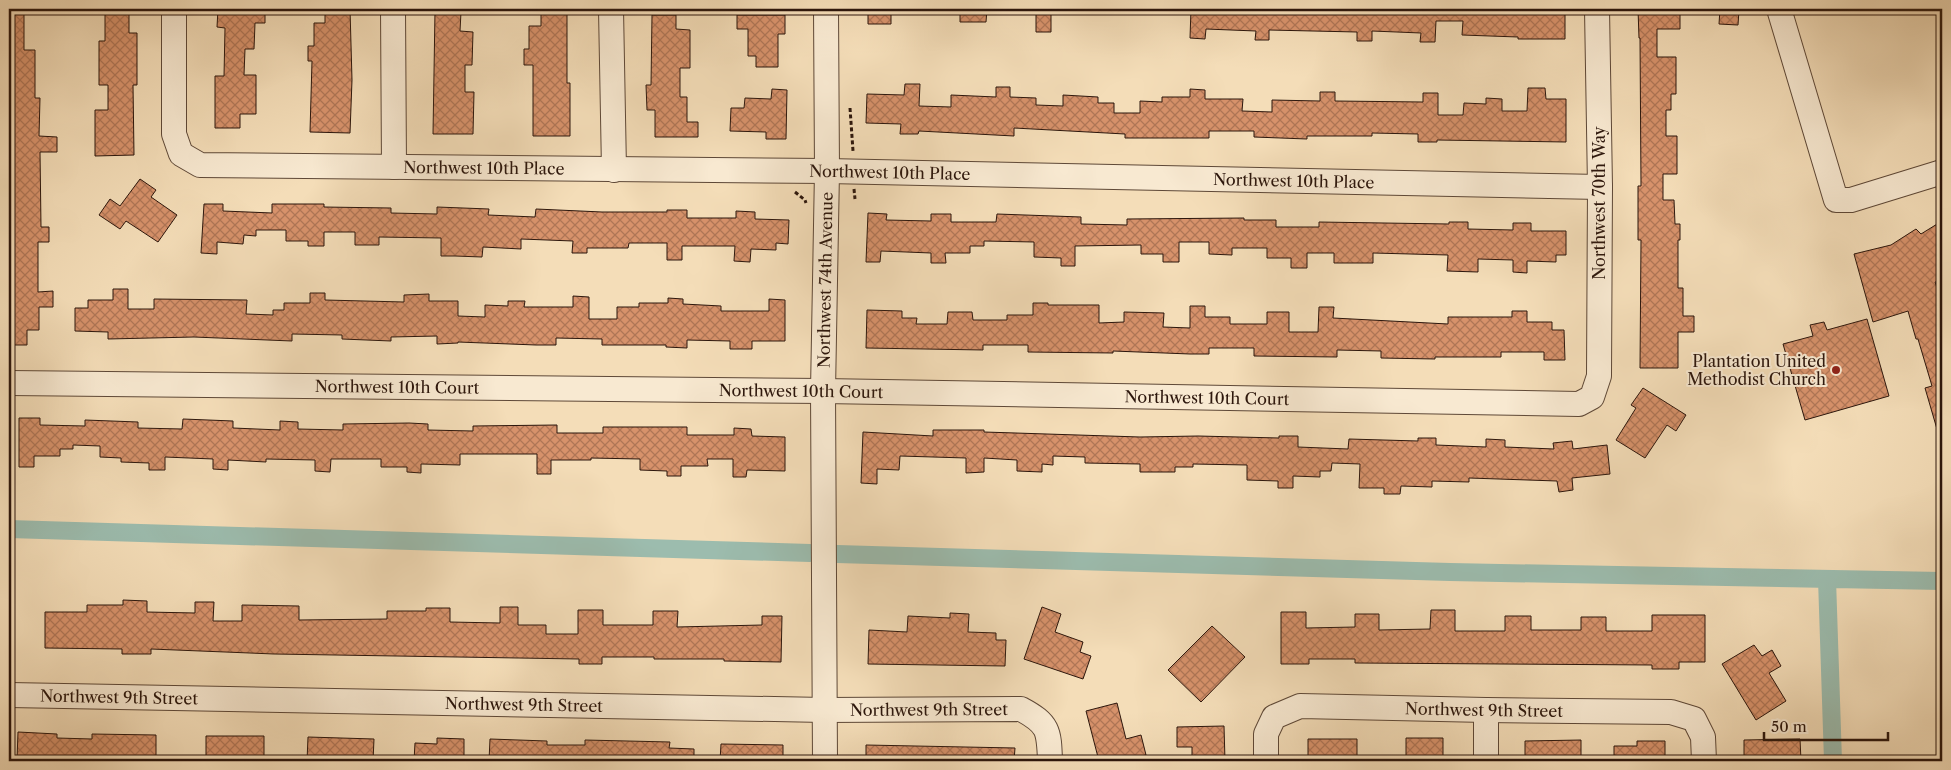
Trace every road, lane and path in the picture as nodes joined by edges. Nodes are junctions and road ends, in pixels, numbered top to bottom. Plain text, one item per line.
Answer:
1 (174, 9) edge
2 (393, 9) edge
3 (611, 9) edge
4 (826, 9) edge
5 (1597, 9) edge
6 (1779, 9) edge
7 (850, 108) dead end
8 (862, 155) dead end
9 (394, 167) junction
10 (614, 170) junction
11 (827, 171) junction
12 (1942, 172) edge
13 (1600, 187) junction
14 (791, 191) dead end
15 (860, 196) dead end
16 (852, 205) dead end
17 (808, 210) dead end
18 (9, 383) edge
19 (823, 391) junction
20 (1592, 397) joint
21 (9, 694) edge
22 (824, 710) junction
23 (1486, 710) junction
24 (825, 761) edge
25 (1050, 761) edge
26 (1266, 761) edge
27 (1486, 761) edge
28 (1704, 761) edge

1 - 9 street, Northwest 10th Place
2 - 9 street
3 - 10 street
4 - 11 street, Northwest 74th Avenue
5 - 13 street, Northwest 70th Way
6 - 12 street
7 - 8 path
9 - 10 street, Northwest 10th Place
10 - 11 street, Northwest 10th Place
11 - 13 street, Northwest 10th Place
11 - 19 street, Northwest 74th Avenue
13 - 20 street, Northwest 70th Way
14 - 17 path
15 - 16 path
18 - 19 street, Northwest 10th Court
19 - 20 street, Northwest 10th Court
19 - 22 street, Northwest 74th Avenue
21 - 22 street, Northwest 9th Street
22 - 24 street, Northwest 74th Avenue
22 - 25 street, Northwest 9th Street
23 - 26 street, Northwest 9th Street
23 - 27 street
23 - 28 street, Northwest 9th Street

